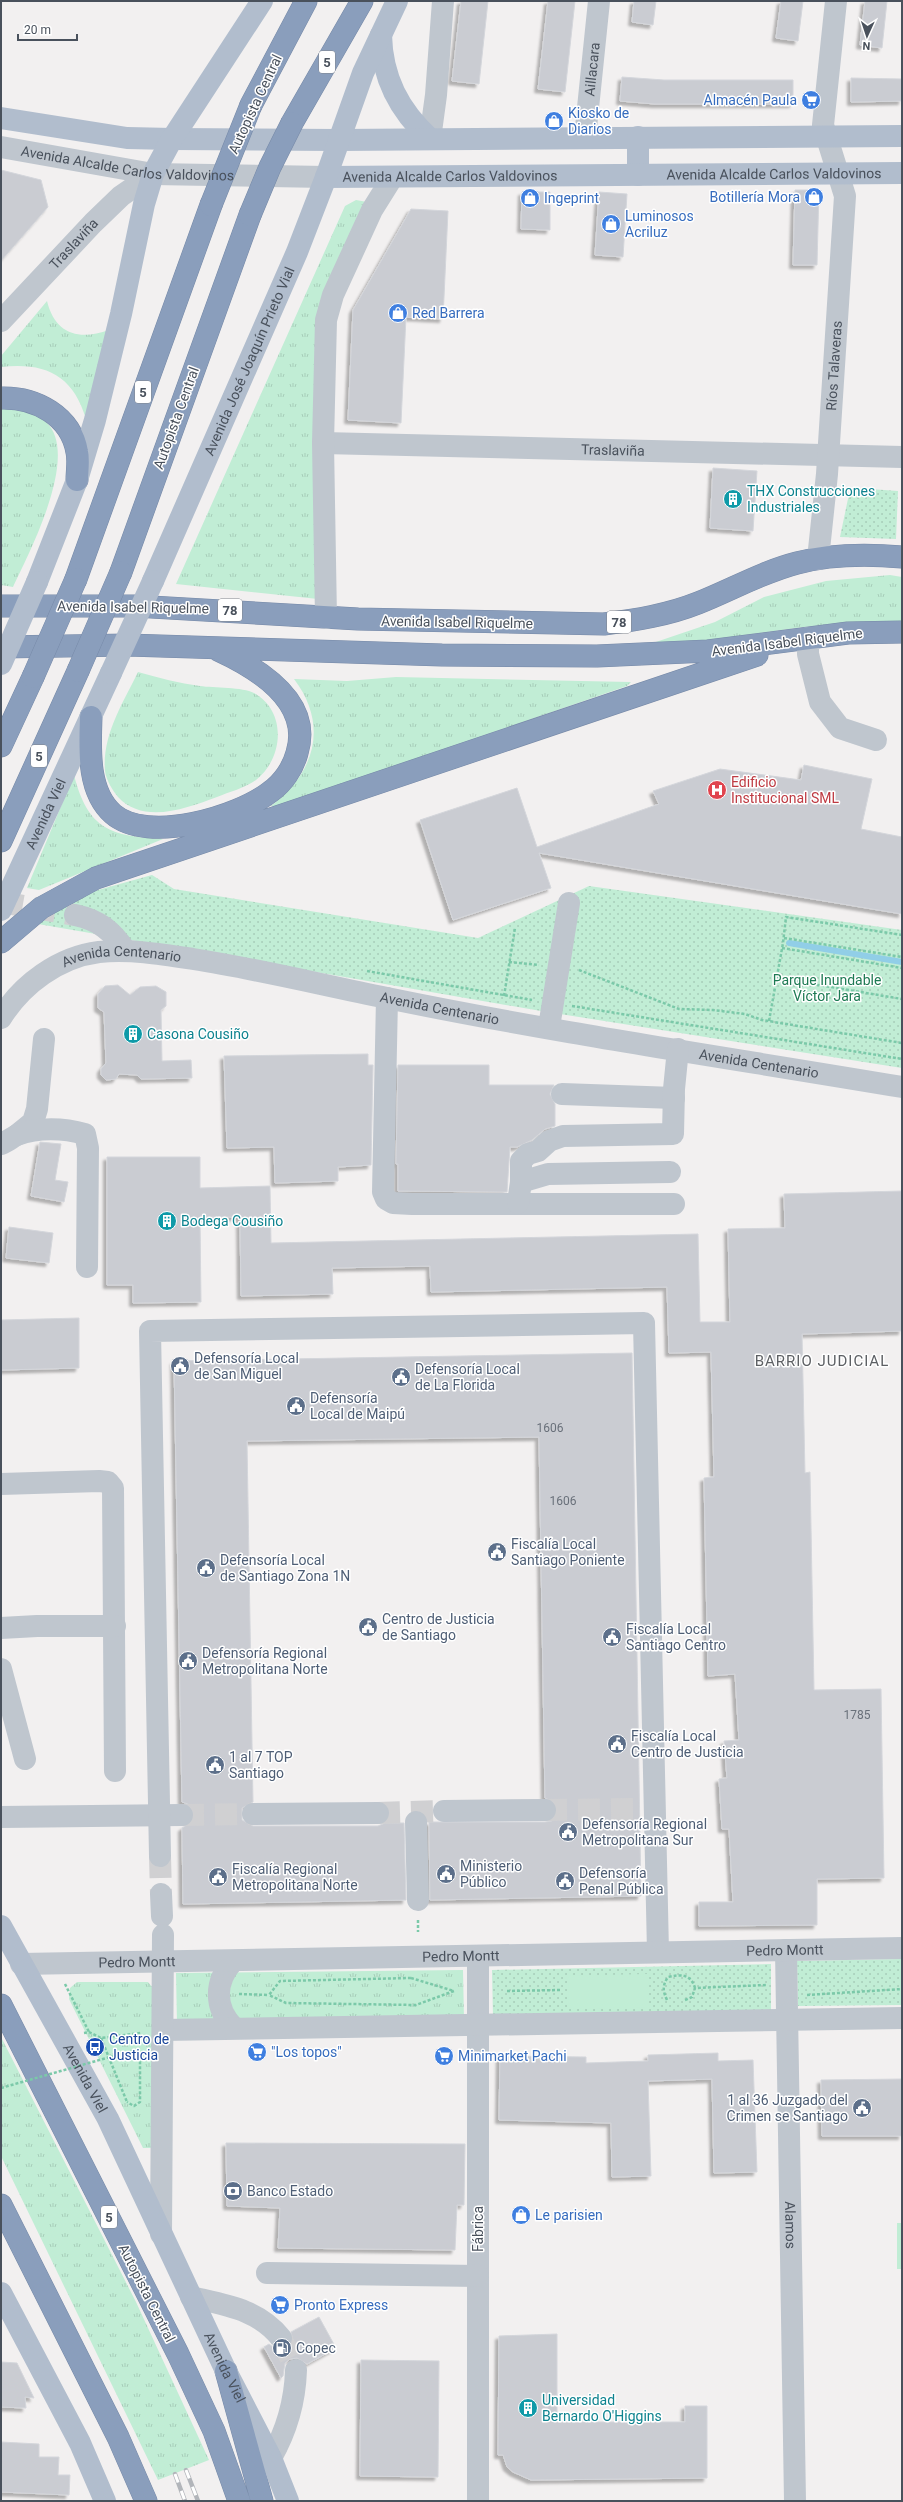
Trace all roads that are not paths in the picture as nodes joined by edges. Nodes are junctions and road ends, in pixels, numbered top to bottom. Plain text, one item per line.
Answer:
1 (262, 1) edge
2 (306, 1) edge
3 (362, 1) edge
4 (397, 1) edge
5 (443, 1) edge
6 (599, 1) edge
7 (836, 1) edge
8 (381, 32) junction
9 (1, 118) edge
10 (828, 136) junction
11 (902, 136) edge
12 (585, 137) junction
13 (638, 137) junction
14 (172, 139) junction
15 (430, 139) junction
16 (338, 140) junction
17 (1, 147) edge
18 (839, 173) junction
19 (902, 173) edge
20 (153, 174) junction
21 (638, 175) junction
22 (326, 178) junction
23 (392, 178) junction
24 (1, 322) edge
25 (1, 398) edge
26 (323, 443) junction
27 (827, 455) junction
28 (902, 457) edge
29 (77, 480) junction
30 (902, 556) edge
31 (818, 559) junction
32 (1, 606) edge
33 (326, 618) junction
34 (902, 632) edge
35 (808, 638) junction
36 (1, 647) edge
37 (211, 647) junction
38 (1, 664) edge
39 (91, 717) junction
40 (876, 740) dead end
41 (1, 746) edge
42 (1, 841) edge
43 (569, 903) dead end
44 (1, 910) edge
45 (75, 915) tunnel mouth
46 (1, 942) edge
47 (125, 950) junction
48 (387, 998) junction
49 (1, 1018) edge
50 (549, 1027) junction
51 (44, 1039) dead end
52 (678, 1049) junction
53 (902, 1087) edge
54 (562, 1094) dead end
55 (674, 1098) junction
56 (9, 1140) edge
57 (670, 1172) dead end
58 (521, 1182) junction
59 (518, 1203) junction
60 (674, 1204) dead end
61 (87, 1267) dead end
62 (1, 1484) edge
63 (115, 1626) junction
64 (1, 1628) edge
65 (1, 1669) edge
66 (25, 1759) dead end
67 (115, 1771) dead end
68 (545, 1810) tunnel mouth
69 (444, 1811) tunnel mouth
70 (378, 1812) tunnel mouth
71 (253, 1814) tunnel mouth
72 (158, 1815) junction
73 (182, 1815) tunnel mouth
74 (1, 1817) edge
75 (416, 1822) dead end
76 (160, 1856) tunnel mouth
77 (161, 1894) tunnel mouth
78 (418, 1900) dead end
79 (1, 1926) edge
80 (902, 1948) edge
81 (786, 1950) junction
82 (658, 1952) junction
83 (478, 1956) junction
84 (233, 1961) junction
85 (163, 1962) junction
86 (21, 1964) junction
87 (1, 2005) edge
88 (902, 2018) edge
89 (787, 2020) junction
90 (478, 2024) junction
91 (234, 2028) junction
92 (163, 2030) junction
93 (1, 2205) edge
94 (161, 2234) junction
95 (266, 2273) dead end
96 (478, 2276) junction
97 (1, 2293) edge
98 (191, 2297) junction
99 (281, 2338) tunnel mouth
100 (296, 2370) tunnel mouth
101 (226, 2371) junction
102 (270, 2458) junction
103 (105, 2501) edge
104 (146, 2501) edge
105 (239, 2501) edge
106 (262, 2501) edge
107 (288, 2501) edge
108 (478, 2501) edge
109 (795, 2501) edge

1 - 14 main road
2 - 41 highway, Autopista Central / 5, bridge
3 - 42 highway, Autopista Central / 5, bridge
4 - 8 main road, Avenida José Joaquín Prieto Vial
5 - 15 street
6 - 12 street, Aillacara
7 - 10 street, Ríos Talaveras
8 - 15 main road
8 - 16 main road, Avenida José Joaquín Prieto Vial
9 - 14 main road, Avenida Alcalde Carlos Valdovinos
10 - 11 main road, Avenida Alcalde Carlos Valdovinos
10 - 13 main road, Avenida Alcalde Carlos Valdovinos
10 - 18 street, Ríos Talaveras
12 - 13 main road, Avenida Alcalde Carlos Valdovinos
12 - 15 main road, Avenida Alcalde Carlos Valdovinos
13 - 21 main road
14 - 16 main road, Avenida Alcalde Carlos Valdovinos
14 - 20 main road
15 - 16 main road, Avenida Alcalde Carlos Valdovinos
16 - 22 main road, Avenida José Joaquín Prieto Vial
17 - 20 street, Avenida Alcalde Carlos Valdovinos
18 - 19 main road, Avenida Alcalde Carlos Valdovinos
18 - 21 main road, Avenida Alcalde Carlos Valdovinos
18 - 27 street, Ríos Talaveras
20 - 22 street, Avenida Alcalde Carlos Valdovinos
20 - 24 street, Traslaviña
20 - 29 main road
21 - 23 main road, Avenida Alcalde Carlos Valdovinos
22 - 23 main road, Avenida Alcalde Carlos Valdovinos
22 - 39 main road, Avenida José Joaquín Prieto Vial, bridge
23 - 26 street
25 - 29 highway
26 - 27 street, Traslaviña
26 - 33 street
27 - 28 street, Traslaviña
27 - 31 street, Ríos Talaveras
29 - 38 main road, bridge
30 - 31 highway, Avenida Isabel Riquelme / 78
31 - 33 highway, Avenida Isabel Riquelme / 78
32 - 33 highway, Avenida Isabel Riquelme / 78
34 - 35 highway, Avenida Isabel Riquelme
35 - 37 highway, Avenida Isabel Riquelme
35 - 40 street
35 - 46 highway
36 - 37 highway, Avenida Isabel Riquelme
37 - 39 highway
39 - 44 main road, Avenida Viel
43 - 50 street
45 - 47 street
47 - 48 street, Avenida Centenario
47 - 49 street, Avenida Centenario
48 - 50 street, Avenida Centenario
48 - 59 street
50 - 52 street, Avenida Centenario
51 - 56 street
52 - 53 street, Avenida Centenario
52 - 55 street
54 - 55 street
55 - 58 street
56 - 61 street
57 - 58 street
58 - 59 street
59 - 60 street
62 - 63 street
63 - 64 street
63 - 67 street
65 - 66 street
68 - 69 street
70 - 71 street
72 - 73 street
72 - 74 street
72 - 76 street
72 - 82 street
75 - 78 street
77 - 85 street, Avenida Viel
79 - 86 main road, Avenida Viel
80 - 81 street, Pedro Montt
81 - 82 street, Pedro Montt
81 - 89 street, Alamos
82 - 83 street, Pedro Montt
83 - 84 street, Pedro Montt
83 - 90 street, Fábrica
84 - 85 street, Pedro Montt
84 - 91 street
85 - 86 street, Pedro Montt
85 - 92 street, Avenida Viel
86 - 94 main road, Avenida Viel
87 - 105 highway, Autopista Central / 5
88 - 89 street
89 - 90 street
89 - 109 street, Alamos
90 - 91 street
90 - 96 street, Fábrica
91 - 92 street
92 - 94 street, Avenida Viel
93 - 104 highway
94 - 98 main road, Avenida Viel
95 - 96 street
96 - 108 street, Fábrica
97 - 103 main road
98 - 99 street
98 - 101 main road, Avenida Viel
100 - 102 street
101 - 102 main road, Avenida Viel
101 - 106 highway
102 - 107 main road, Avenida Viel

